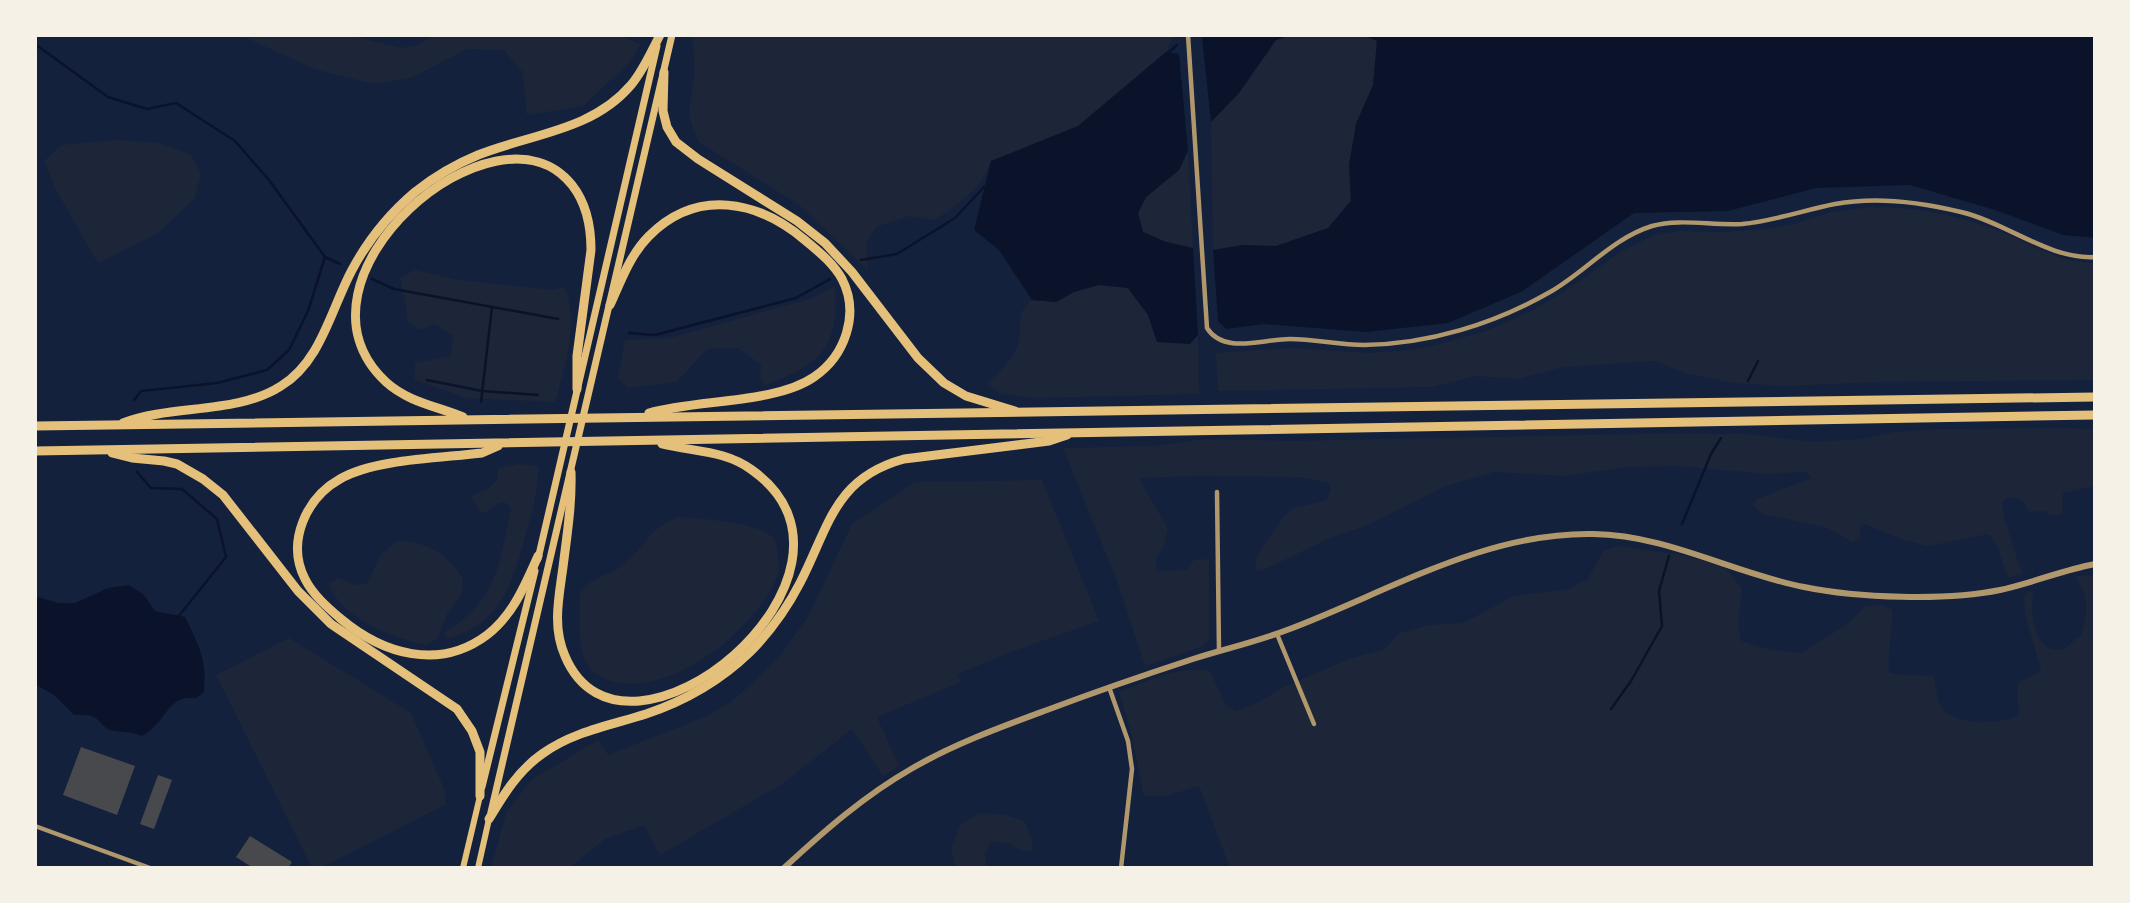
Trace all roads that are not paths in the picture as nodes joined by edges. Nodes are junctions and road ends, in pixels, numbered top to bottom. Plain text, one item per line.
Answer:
1 (660, 35) edge
2 (672, 35) edge
3 (1190, 35) edge
4 (664, 72) junction
5 (2095, 257) edge
6 (610, 304) junction
7 (577, 389) junction
8 (2095, 397) edge
9 (1020, 413) junction
10 (2095, 415) edge
11 (637, 417) junction
12 (467, 419) junction
13 (116, 425) junction
14 (35, 426) edge
15 (1077, 431) junction
16 (650, 440) junction
17 (505, 443) junction
18 (100, 450) junction
19 (35, 452) edge
20 (571, 472) junction
21 (1217, 492) dead end
22 (538, 556) junction
23 (2095, 564) edge
24 (1277, 634) junction
25 (1219, 651) junction
26 (1109, 687) junction
27 (1314, 724) dead end
28 (480, 796) junction
29 (489, 819) junction
30 (35, 826) edge
31 (150, 868) edge
32 (463, 868) edge
33 (478, 868) edge
34 (784, 868) edge
35 (1121, 868) edge

1 - 7 main road
1 - 13 highway
2 - 4 main road
3 - 5 street
4 - 6 main road
4 - 9 highway
6 - 11 highway
6 - 20 main road
7 - 12 highway
7 - 22 main road
8 - 9 highway
9 - 11 highway
10 - 15 highway
11 - 12 highway
12 - 13 highway
13 - 14 highway
15 - 16 highway
15 - 29 highway
16 - 17 highway
16 - 20 highway
17 - 18 highway
17 - 22 highway
18 - 19 highway
18 - 28 highway
20 - 29 main road
21 - 25 street
22 - 28 main road
23 - 24 street
24 - 25 street
24 - 27 street
25 - 26 street
26 - 34 street
26 - 35 street
28 - 32 main road
29 - 33 main road
30 - 31 street

